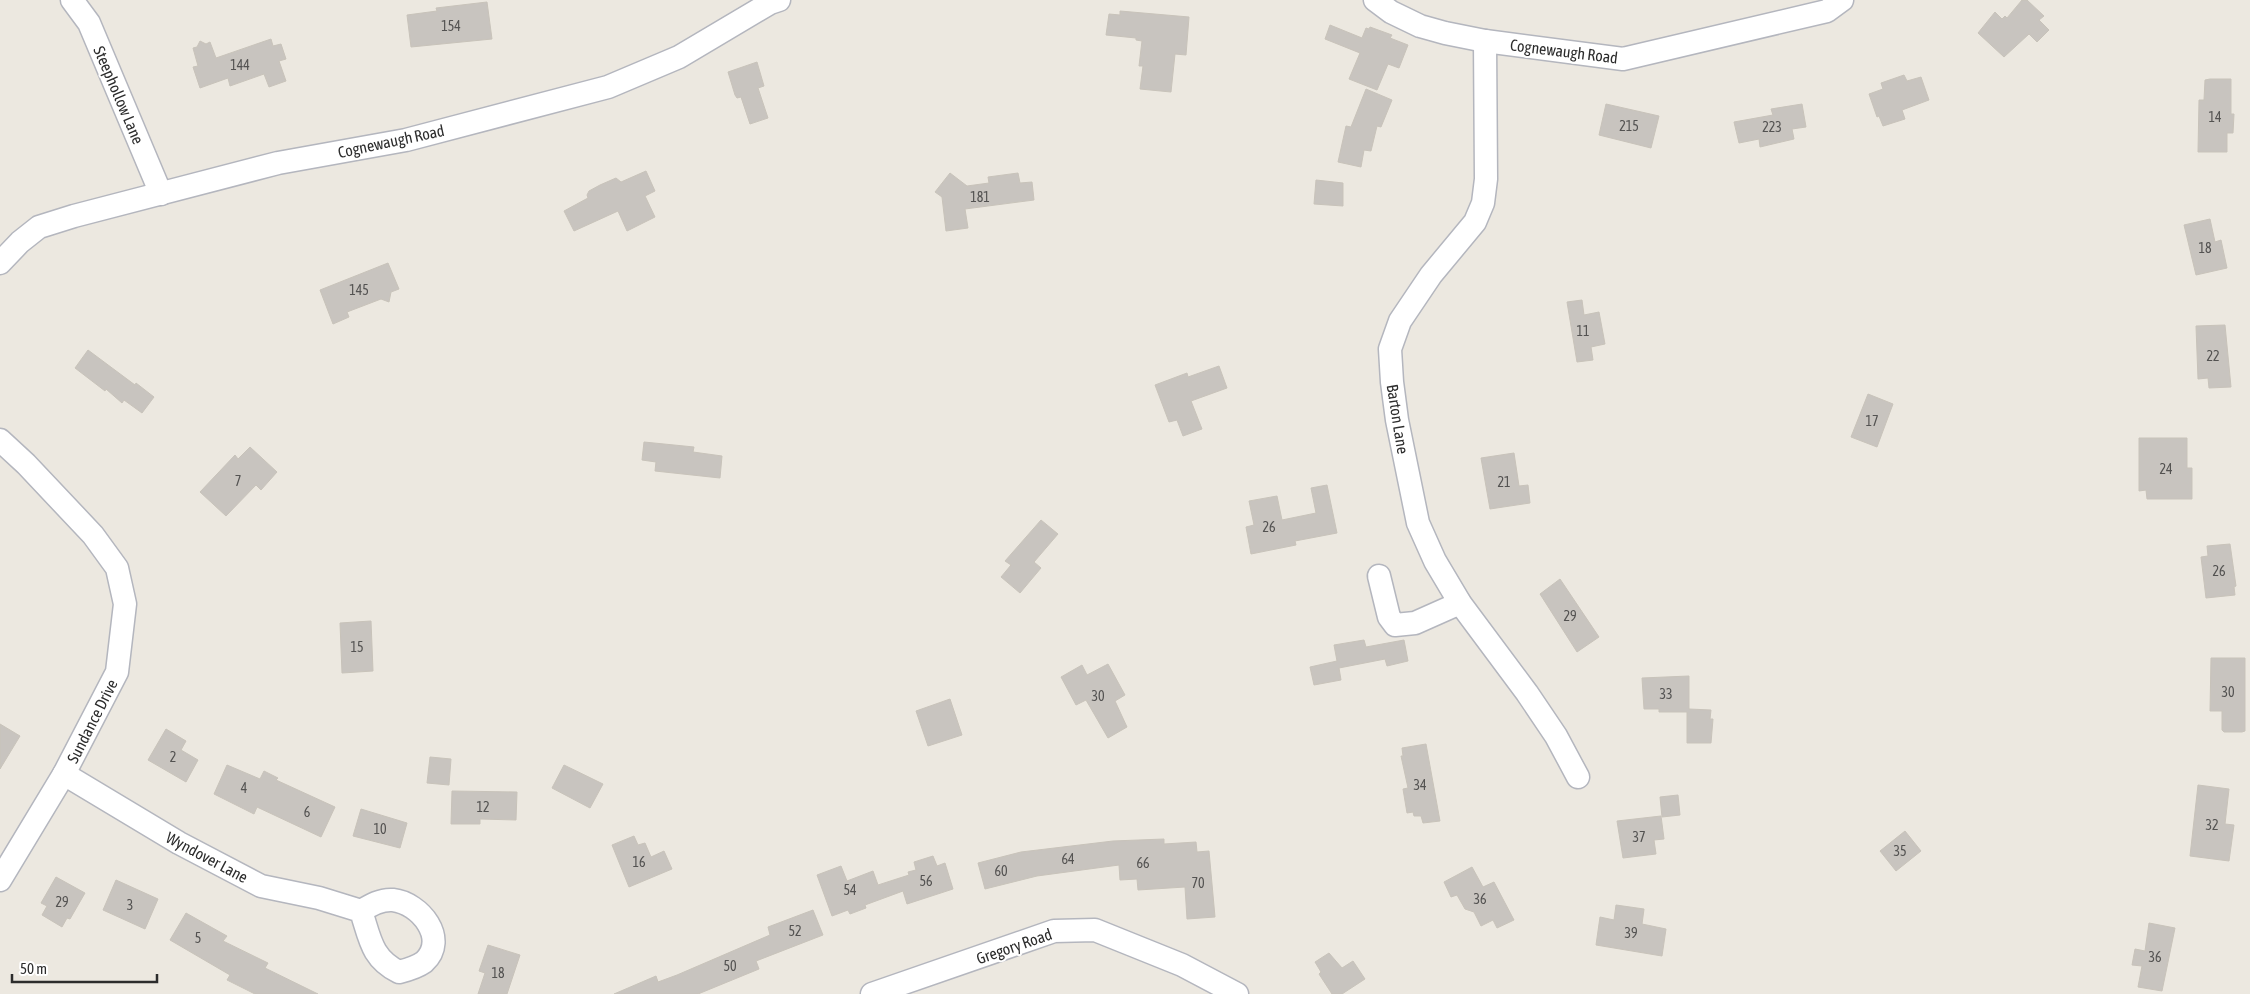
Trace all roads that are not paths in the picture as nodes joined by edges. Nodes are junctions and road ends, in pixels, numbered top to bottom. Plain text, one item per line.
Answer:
1 (72, 0) edge
2 (779, 0) edge
3 (1375, 0) edge
4 (1842, 0) edge
5 (1485, 41) junction
6 (161, 194) junction
7 (0, 264) edge
8 (0, 440) edge
9 (1379, 576) dead end
10 (1460, 603) junction
11 (64, 774) junction
12 (1578, 777) dead end
13 (0, 880) edge
14 (361, 912) dead end
15 (872, 994) edge
16 (1237, 994) edge

1 - 6 street, Steephollow Lane
2 - 6 street, Cognewaugh Road
3 - 5 street, Cognewaugh Road
4 - 5 street, Cognewaugh Road
5 - 10 street, Barton Lane
6 - 7 street, Cognewaugh Road
8 - 11 street, Sundance Drive
9 - 10 street
10 - 12 street, Barton Lane
11 - 13 street, Sundance Drive
11 - 14 street, Wyndover Lane
15 - 16 street, Gregory Road

